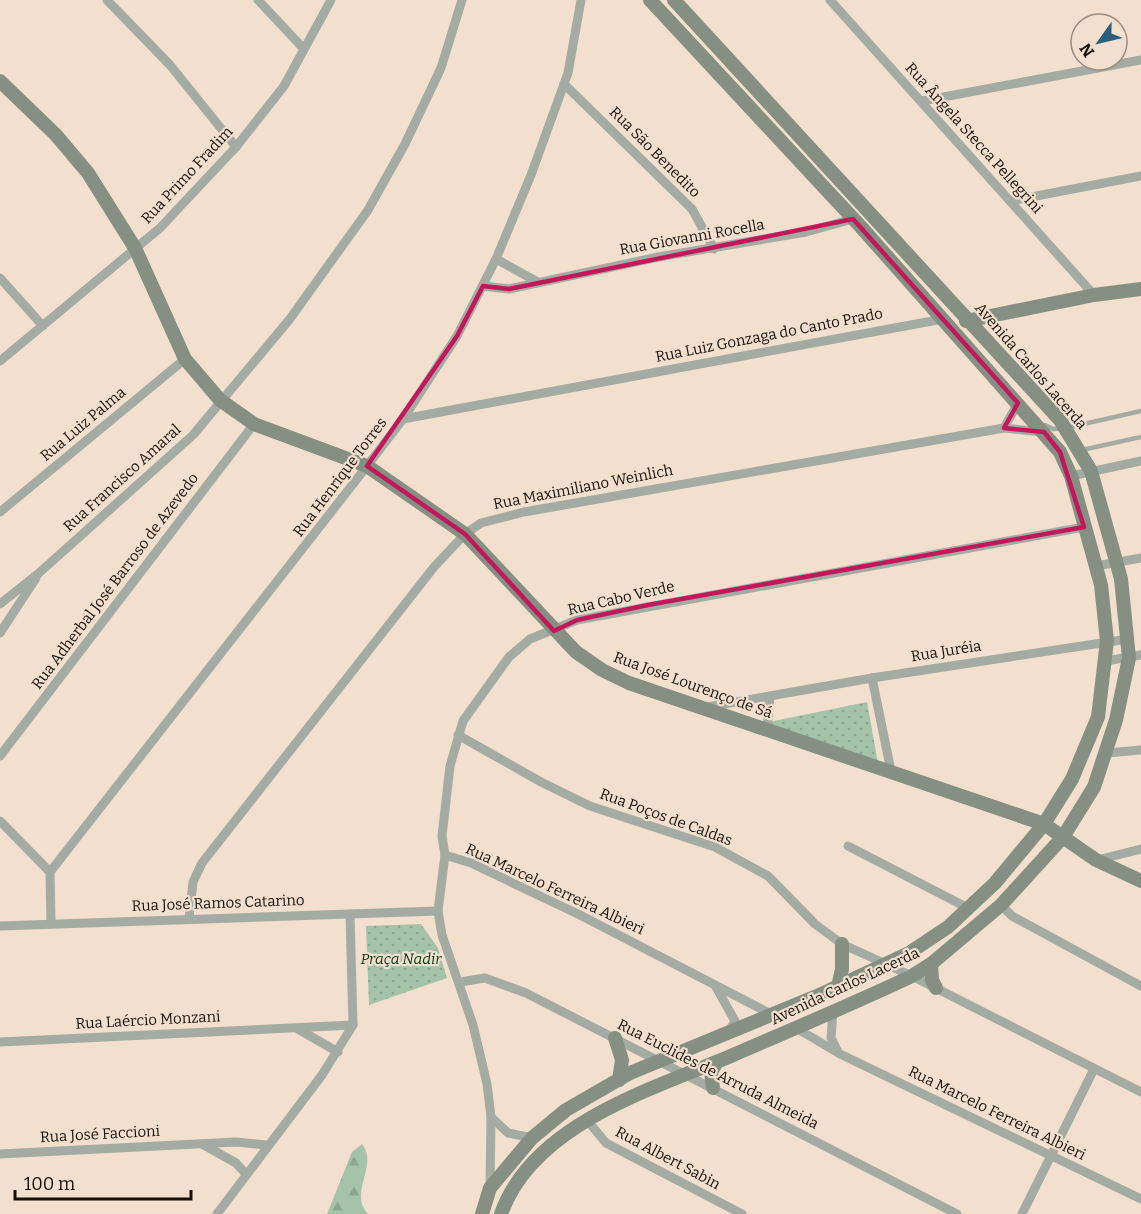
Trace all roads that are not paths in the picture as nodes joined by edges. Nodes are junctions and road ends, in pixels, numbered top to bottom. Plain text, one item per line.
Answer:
1 (107, 0) edge
2 (258, 0) edge
3 (331, 0) edge
4 (462, 0) edge
5 (581, 0) edge
6 (650, 0) edge
7 (674, 0) edge
8 (834, 1) edge
9 (303, 48) junction
10 (1141, 60) edge
11 (0, 81) edge
12 (564, 84) junction
13 (922, 101) junction
14 (236, 147) junction
15 (1141, 176) edge
16 (1010, 201) junction
17 (875, 218) junction
18 (857, 223) junction
19 (135, 248) junction
20 (714, 249) junction
21 (496, 260) junction
22 (0, 278) edge
23 (536, 281) junction
24 (483, 286) junction
25 (1141, 289) edge
26 (1094, 295) junction
27 (943, 319) junction
28 (972, 322) junction
29 (43, 326) junction
30 (185, 359) junction
31 (0, 361) edge
32 (992, 373) junction
33 (220, 400) junction
34 (1018, 402) junction
35 (1141, 411) edge
36 (403, 419) junction
37 (254, 424) junction
38 (1004, 428) junction
39 (1066, 428) junction
40 (1044, 432) junction
41 (1141, 437) edge
42 (1081, 450) junction
43 (1141, 461) edge
44 (368, 466) junction
45 (1091, 471) junction
46 (1071, 476) junction
47 (0, 512) edge
48 (1084, 526) junction
49 (465, 534) junction
50 (1141, 558) edge
51 (1117, 562) junction
52 (1096, 566) junction
53 (39, 573) junction
54 (0, 604) edge
55 (554, 631) junction
56 (0, 633) edge
57 (1128, 639) junction
58 (1107, 641) junction
59 (1135, 656) edge
60 (1106, 660) junction
61 (872, 678) junction
62 (770, 696) junction
63 (706, 707) junction
64 (767, 729) junction
65 (458, 735) junction
66 (1141, 750) edge
67 (1107, 753) junction
68 (0, 756) edge
69 (891, 771) junction
70 (0, 820) edge
71 (1044, 824) junction
72 (1063, 837) junction
73 (848, 846) dead end
74 (1141, 849) edge
75 (445, 855) junction
76 (1096, 860) junction
77 (50, 872) junction
78 (1141, 881) edge
79 (1001, 905) junction
80 (968, 908) junction
81 (438, 911) junction
82 (350, 914) junction
83 (189, 918) junction
84 (51, 924) junction
85 (0, 926) edge
86 (842, 944) junction
87 (931, 964) junction
88 (887, 965) junction
89 (912, 976) junction
90 (460, 982) junction
91 (715, 985) junction
92 (1141, 986) edge
93 (838, 987) junction
94 (936, 988) junction
95 (833, 1012) junction
96 (771, 1014) junction
97 (353, 1024) junction
98 (796, 1028) junction
99 (298, 1029) junction
100 (729, 1032) junction
101 (615, 1038) junction
102 (0, 1042) edge
103 (338, 1052) junction
104 (840, 1054) junction
105 (661, 1061) junction
106 (717, 1062) junction
107 (1094, 1069) junction
108 (686, 1074) junction
109 (619, 1080) junction
110 (713, 1088) junction
111 (1141, 1092) edge
112 (490, 1117) junction
113 (586, 1120) junction
114 (532, 1138) junction
115 (202, 1144) junction
116 (266, 1145) junction
117 (0, 1154) edge
118 (1050, 1154) junction
119 (246, 1174) junction
120 (490, 1188) junction
121 (1141, 1199) edge
122 (217, 1214) edge
123 (482, 1214) edge
124 (501, 1214) edge
125 (742, 1214) edge
126 (957, 1214) edge
127 (1022, 1214) edge

1 - 14 street
2 - 9 street
3 - 9 street, Rua Primo Fradim
4 - 33 street, Rua Francisco Amaral
5 - 12 street, Rua Henrique Torres
6 - 18 main road, Avenida Carlos Lacerda
7 - 17 main road, Avenida Carlos Lacerda
8 - 13 street, Rua Ângela Stecca Pellegrini
9 - 14 street, Rua Primo Fradim
10 - 13 street
11 - 19 main road, Rua José Lourenço de Sá
12 - 20 street, Rua São Benedito
12 - 21 street, Rua Henrique Torres
13 - 16 street, Rua Ângela Stecca Pellegrini
14 - 19 street, Rua Primo Fradim
15 - 16 street
16 - 26 street, Rua Ângela Stecca Pellegrini
17 - 18 main road
17 - 28 main road, Avenida Carlos Lacerda
18 - 20 street, Rua Giovanni Rocella
18 - 27 main road, Avenida Carlos Lacerda
19 - 29 street, Rua Primo Fradim
19 - 30 main road, Rua José Lourenço de Sá
20 - 23 street, Rua Giovanni Rocella
21 - 23 street
21 - 24 street, Rua Henrique Torres
22 - 29 street
23 - 24 street, Rua Giovanni Rocella
24 - 36 street, Rua Henrique Torres
25 - 26 main road, Rua Luiz Gonzaga do Canto Prado
26 - 28 main road, Rua Luiz Gonzaga do Canto Prado
27 - 28 main road, Rua Luiz Gonzaga do Canto Prado
27 - 32 main road, Avenida Carlos Lacerda
27 - 36 street, Rua Luiz Gonzaga do Canto Prado
28 - 39 main road, Avenida Carlos Lacerda
29 - 31 street, Rua Primo Fradim
30 - 33 main road, Rua José Lourenço de Sá
30 - 47 street, Rua Luiz Palma
32 - 34 main road, Avenida Carlos Lacerda
32 - 39 lane
33 - 37 main road, Rua José Lourenço de Sá
33 - 53 street, Rua Francisco Amaral
34 - 38 street
34 - 40 main road, Avenida Carlos Lacerda
35 - 39 lane
36 - 44 street, Rua Henrique Torres
37 - 44 main road, Rua José Lourenço de Sá
37 - 68 street, Rua Adherbal José Barroso de Azevedo
38 - 40 street, Rua Maximiliano Weinlich
38 - 49 street, Rua Maximiliano Weinlich
39 - 42 main road, Avenida Carlos Lacerda
40 - 46 main road, Avenida Carlos Lacerda
41 - 42 lane
42 - 45 main road, Avenida Carlos Lacerda
43 - 45 street
44 - 49 main road, Rua José Lourenço de Sá
44 - 77 street, Rua Henrique Torres
45 - 46 street
45 - 51 main road, Avenida Carlos Lacerda
46 - 48 main road, Avenida Carlos Lacerda
48 - 52 main road, Avenida Carlos Lacerda
48 - 55 street, Rua Cabo Verde
49 - 55 main road, Rua José Lourenço de Sá
49 - 83 street, Rua Maximiliano Weinlich
50 - 51 street
51 - 52 street
51 - 57 main road, Avenida Carlos Lacerda
52 - 58 main road, Avenida Carlos Lacerda
53 - 54 street, Rua Francisco Amaral
53 - 56 street, Rua Francisco Amaral
55 - 63 main road, Rua José Lourenço de Sá
55 - 65 street, Rua Cabo Verde
57 - 58 street, Rua Juréia
57 - 59 main road, Avenida Carlos Lacerda
58 - 60 main road, Avenida Carlos Lacerda
58 - 61 street, Rua Juréia
59 - 60 street
59 - 67 main road, Avenida Carlos Lacerda
60 - 71 main road, Avenida Carlos Lacerda
61 - 62 street, Rua Juréia
61 - 69 street
62 - 63 street, Rua Juréia
62 - 64 street
63 - 64 main road, Rua José Lourenço de Sá
64 - 69 main road, Rua José Lourenço de Sá
65 - 75 street, Rua Cabo Verde
65 - 86 street, Rua Poços de Caldas
66 - 67 street
67 - 72 main road, Avenida Carlos Lacerda
69 - 71 main road, Rua José Lourenço de Sá
70 - 77 street
71 - 72 main road, Rua José Lourenço de Sá
71 - 80 main road, Avenida Carlos Lacerda
72 - 76 main road, Rua José Lourenço de Sá
72 - 79 main road, Avenida Carlos Lacerda
73 - 80 street
74 - 76 street
75 - 81 street, Rua Cabo Verde
75 - 91 street, Rua Marcelo Ferreira Albieri
76 - 78 main road, Rua José Lourenço de Sá
77 - 84 street
79 - 87 main road, Avenida Carlos Lacerda
79 - 92 street
80 - 88 main road, Avenida Carlos Lacerda
81 - 82 street, Rua José Ramos Catarino
81 - 90 street, Rua Cabo Verde
82 - 83 street, Rua José Ramos Catarino
82 - 97 street
83 - 84 street, Rua José Ramos Catarino
84 - 85 street, Rua José Ramos Catarino
86 - 88 street, Rua Poços de Caldas
86 - 93 main road
87 - 89 main road, Avenida Carlos Lacerda
87 - 94 main road
88 - 89 street, Rua Poços de Caldas
88 - 93 main road, Avenida Carlos Lacerda
89 - 94 street, Rua Poços de Caldas
89 - 95 main road, Avenida Carlos Lacerda
90 - 101 street, Rua Euclides de Arruda Almeida
90 - 112 street, Rua Cabo Verde
91 - 96 street, Rua Marcelo Ferreira Albieri
91 - 100 street
93 - 96 main road, Avenida Carlos Lacerda
94 - 107 street, Rua Poços de Caldas
95 - 98 main road, Avenida Carlos Lacerda
95 - 104 street
96 - 100 main road, Avenida Carlos Lacerda
97 - 99 street, Rua Laércio Monzani
97 - 103 street
98 - 104 street, Rua Marcelo Ferreira Albieri
98 - 106 main road, Avenida Carlos Lacerda
99 - 102 street, Rua Laércio Monzani
99 - 103 street
100 - 105 main road, Avenida Carlos Lacerda
101 - 105 street, Rua Euclides de Arruda Almeida
101 - 109 main road
103 - 116 street
104 - 118 street, Rua Marcelo Ferreira Albieri
105 - 108 street, Rua Euclides de Arruda Almeida
105 - 109 main road, Avenida Carlos Lacerda
106 - 108 main road, Avenida Carlos Lacerda
106 - 110 main road
107 - 111 street, Rua Poços de Caldas
107 - 118 street
108 - 110 street, Rua Euclides de Arruda Almeida
108 - 113 main road, Avenida Carlos Lacerda
109 - 114 main road, Avenida Carlos Lacerda
110 - 126 street, Rua Euclides de Arruda Almeida
112 - 114 street
112 - 120 street, Rua Cabo Verde
113 - 124 main road, Avenida Carlos Lacerda
113 - 125 street, Rua Albert Sabin
114 - 120 main road, Avenida Carlos Lacerda
115 - 116 street, Rua José Faccioni
115 - 117 street, Rua José Faccioni
115 - 119 street
116 - 119 street
118 - 121 street, Rua Marcelo Ferreira Albieri
118 - 127 street
119 - 122 street
120 - 123 main road, Avenida Carlos Lacerda

